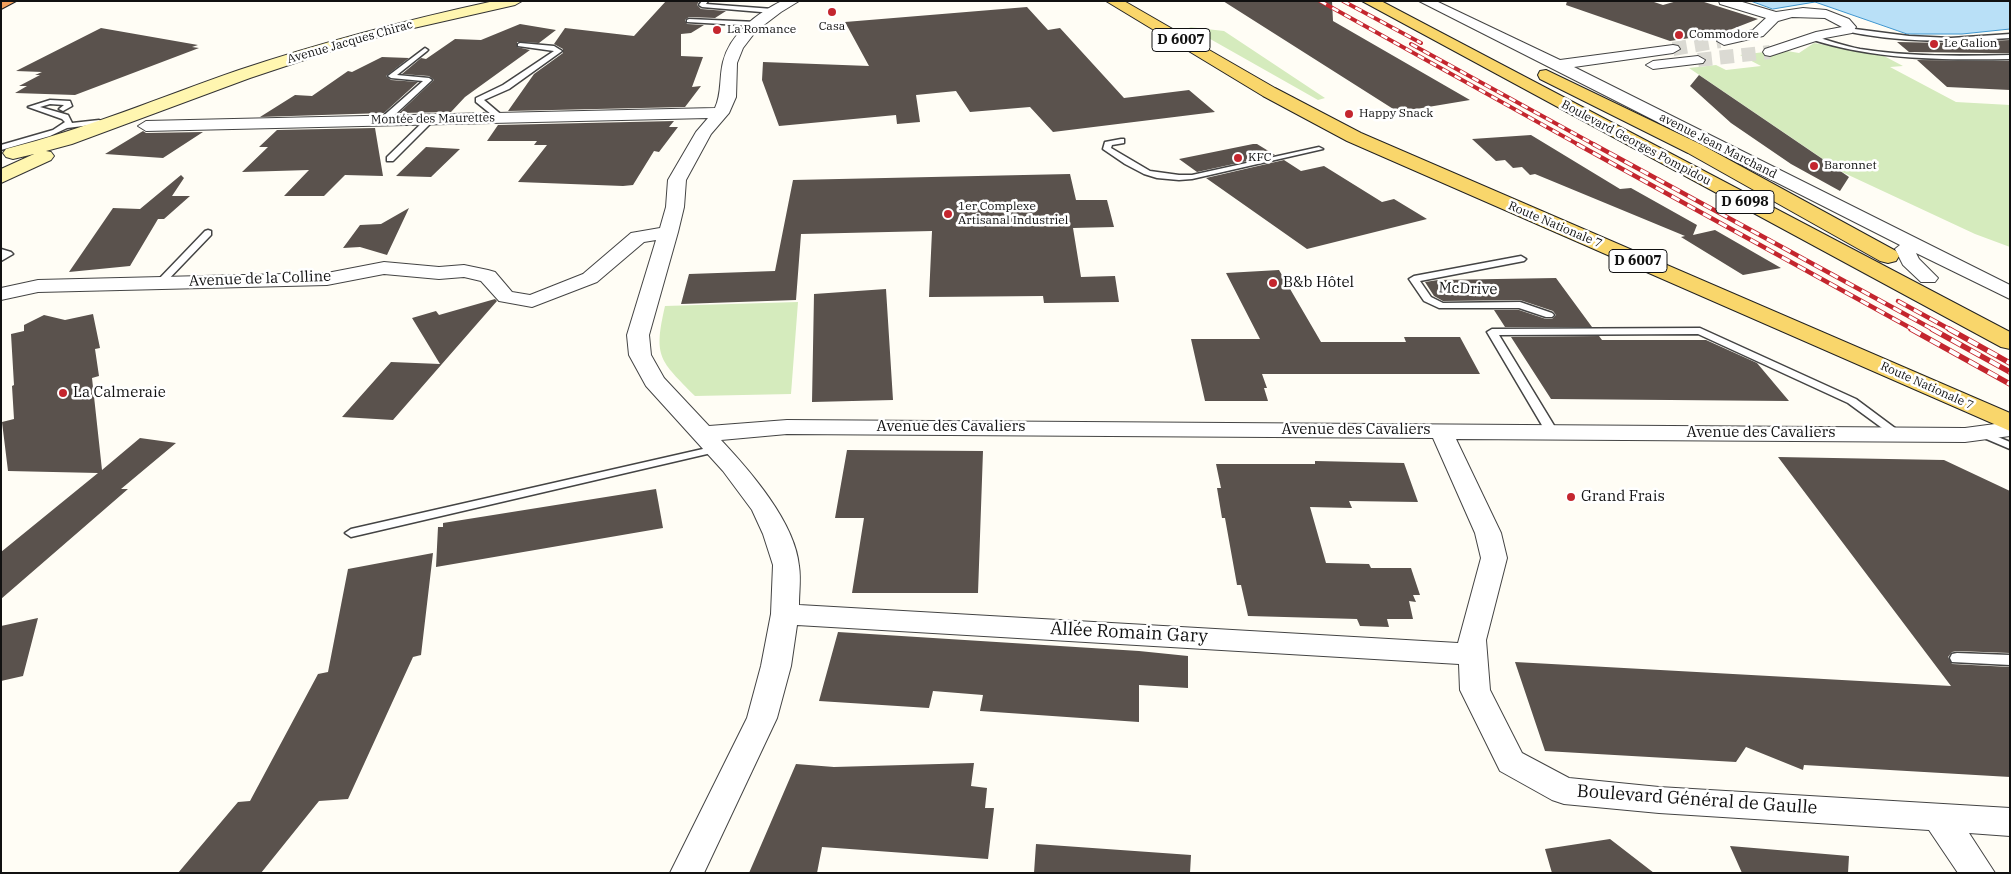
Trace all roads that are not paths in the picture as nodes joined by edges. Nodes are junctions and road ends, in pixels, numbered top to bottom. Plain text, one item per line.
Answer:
1 (9, 1) edge
2 (515, 1) edge
3 (705, 1) edge
4 (793, 1) edge
5 (1113, 1) edge
6 (1369, 1) edge
7 (1400, 1) edge
8 (1425, 1) edge
9 (1725, 1) edge
10 (1, 5) edge
11 (774, 11) junction
12 (1776, 16) junction
13 (689, 21) dead end
14 (757, 24) junction
15 (1847, 30) junction
16 (2010, 36) edge
17 (1812, 38) junction
18 (1724, 41) tunnel mouth
19 (520, 45) dead end
20 (1673, 49) tunnel mouth
21 (425, 50) dead end
22 (1770, 52) tunnel mouth
23 (2010, 57) edge
24 (1482, 60) junction
25 (1698, 60) tunnel mouth
26 (1555, 71) junction
27 (1578, 75) junction
28 (188, 95) junction
29 (63, 109) dead end
30 (720, 113) junction
31 (500, 117) junction
32 (121, 118) junction
33 (431, 119) junction
34 (384, 120) junction
35 (67, 126) junction
36 (146, 126) dead end
37 (1121, 141) dead end
38 (1319, 149) dead end
39 (9, 155) edge
40 (390, 158) dead end
41 (1, 176) edge
42 (669, 232) junction
43 (208, 233) dead end
44 (1915, 246) junction
45 (1, 252) edge
46 (1, 258) edge
47 (1521, 259) dead end
48 (1928, 278) junction
49 (160, 283) junction
50 (2010, 293) edge
51 (1, 294) edge
52 (1549, 315) dead end
53 (2010, 323) edge
54 (2010, 342) edge
55 (2010, 423) edge
56 (2010, 428) edge
57 (1552, 432) junction
58 (1981, 433) junction
59 (1897, 434) junction
60 (710, 441) junction
61 (1445, 441) junction
62 (2010, 446) edge
63 (351, 533) dead end
64 (785, 614) junction
65 (1472, 654) junction
66 (1957, 658) dead end
67 (2010, 660) edge
68 (1938, 817) junction
69 (2010, 822) edge
70 (687, 873) edge
71 (1978, 873) edge

1 - 10 highway
2 - 28 main road, Avenue Jacques Chirac
3 - 11 lane
4 - 11 street
5 - 55 main road, Route Nationale 7 / D 6007
6 - 24 main road, Boulevard Georges Pompidou / D 6098
7 - 26 main road, Boulevard Georges Pompidou / D 6098
8 - 26 street, avenue Jean Marchand
9 - 12 street
11 - 14 street
12 - 15 street
12 - 18 street
13 - 14 lane
14 - 30 street
15 - 16 lane
15 - 17 street
17 - 22 street
17 - 23 lane
19 - 31 lane
20 - 26 street
21 - 34 lane
24 - 26 main road
24 - 54 main road, Boulevard Georges Pompidou / D 6098
25 - 27 street
26 - 27 street, avenue Jean Marchand
26 - 48 main road, Boulevard Georges Pompidou / D 6098
27 - 44 street, avenue Jean Marchand
28 - 32 main road, Avenue Jacques Chirac
28 - 39 main road, Avenue Jacques Chirac
29 - 35 lane
30 - 31 street, Montée des Maurettes
30 - 42 street
31 - 33 street, Montée des Maurettes
32 - 35 lane
32 - 39 main road, Avenue Jacques Chirac
33 - 34 street, Montée des Maurettes
33 - 40 lane
34 - 36 street, Montée des Maurettes
35 - 39 lane
37 - 38 lane
39 - 41 main road
42 - 49 street, Avenue de la Colline
42 - 60 street
43 - 49 lane
44 - 48 street
44 - 50 street, avenue Jean Marchand
45 - 46 lane
47 - 52 lane, McDrive
48 - 53 main road, Boulevard Georges Pompidou / D 6098
49 - 51 street, Avenue de la Colline
56 - 58 street, Avenue des Cavaliers
57 - 59 street, Avenue des Cavaliers
57 - 59 lane
57 - 61 street, Avenue des Cavaliers
58 - 59 street, Avenue des Cavaliers
58 - 62 lane
60 - 61 street, Avenue des Cavaliers
60 - 63 lane
60 - 64 street
61 - 65 street, Boulevard Général de Gaulle
64 - 65 street, Allée Romain Gary
64 - 70 street
65 - 68 street, Boulevard Général de Gaulle
66 - 67 lane
68 - 69 street, Boulevard Général de Gaulle
68 - 71 street

